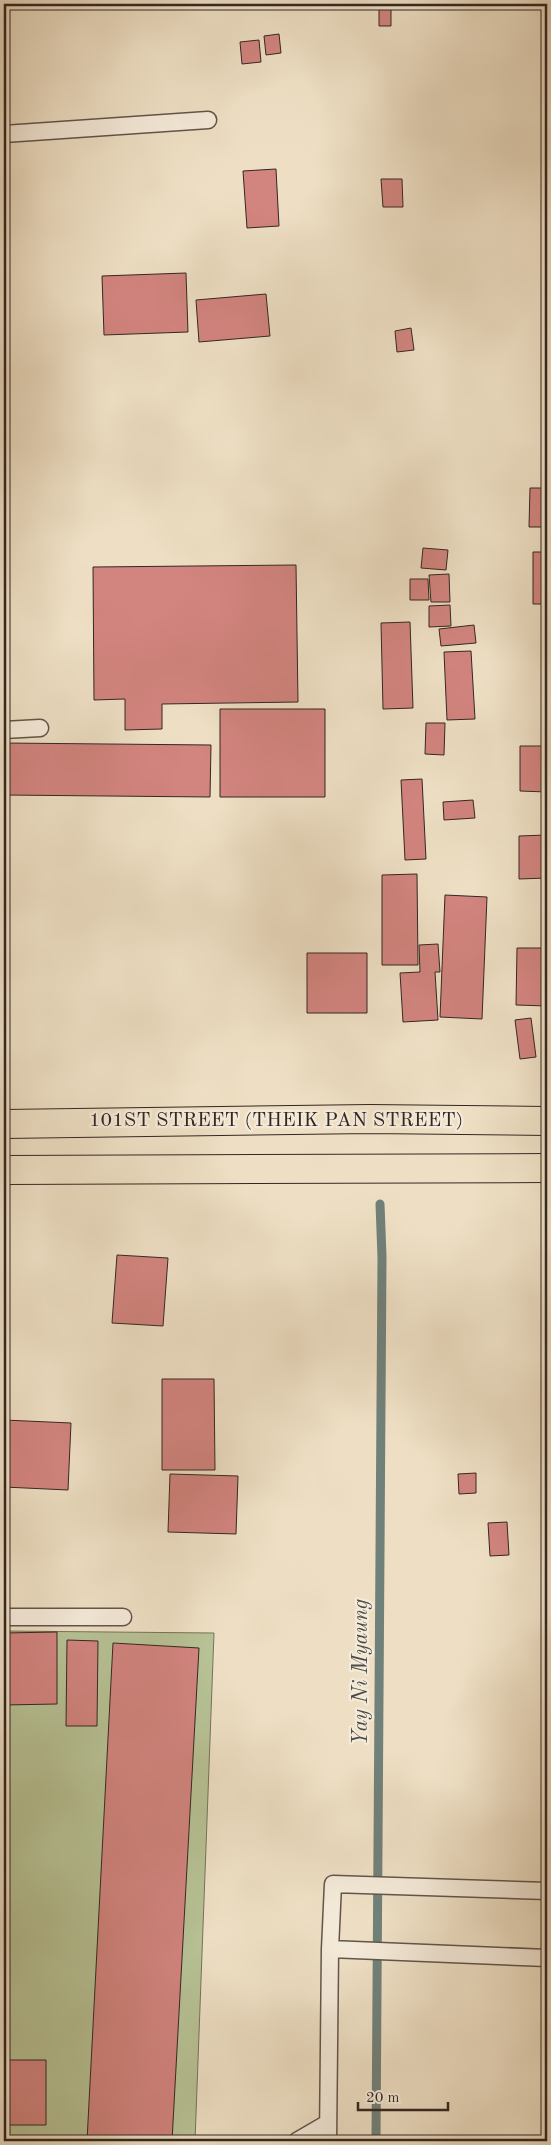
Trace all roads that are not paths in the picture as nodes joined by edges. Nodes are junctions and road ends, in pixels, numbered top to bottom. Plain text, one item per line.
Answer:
1 (208, 120) dead end
2 (4, 134) edge
3 (40, 728) dead end
4 (4, 730) edge
5 (547, 1121) edge
6 (4, 1124) edge
7 (547, 1168) edge
8 (4, 1170) edge
9 (4, 1617) edge
10 (123, 1617) dead end
11 (547, 1891) edge
12 (330, 1948) junction
13 (547, 1958) edge
14 (328, 2123) junction
15 (297, 2141) edge
16 (328, 2141) edge

1 - 2 lane
3 - 4 lane
5 - 6 main road, 101ST STREET (THEIK PAN STREET)
7 - 8 main road
9 - 10 lane
11 - 12 lane
12 - 13 lane
12 - 14 lane
14 - 15 lane
14 - 16 lane

